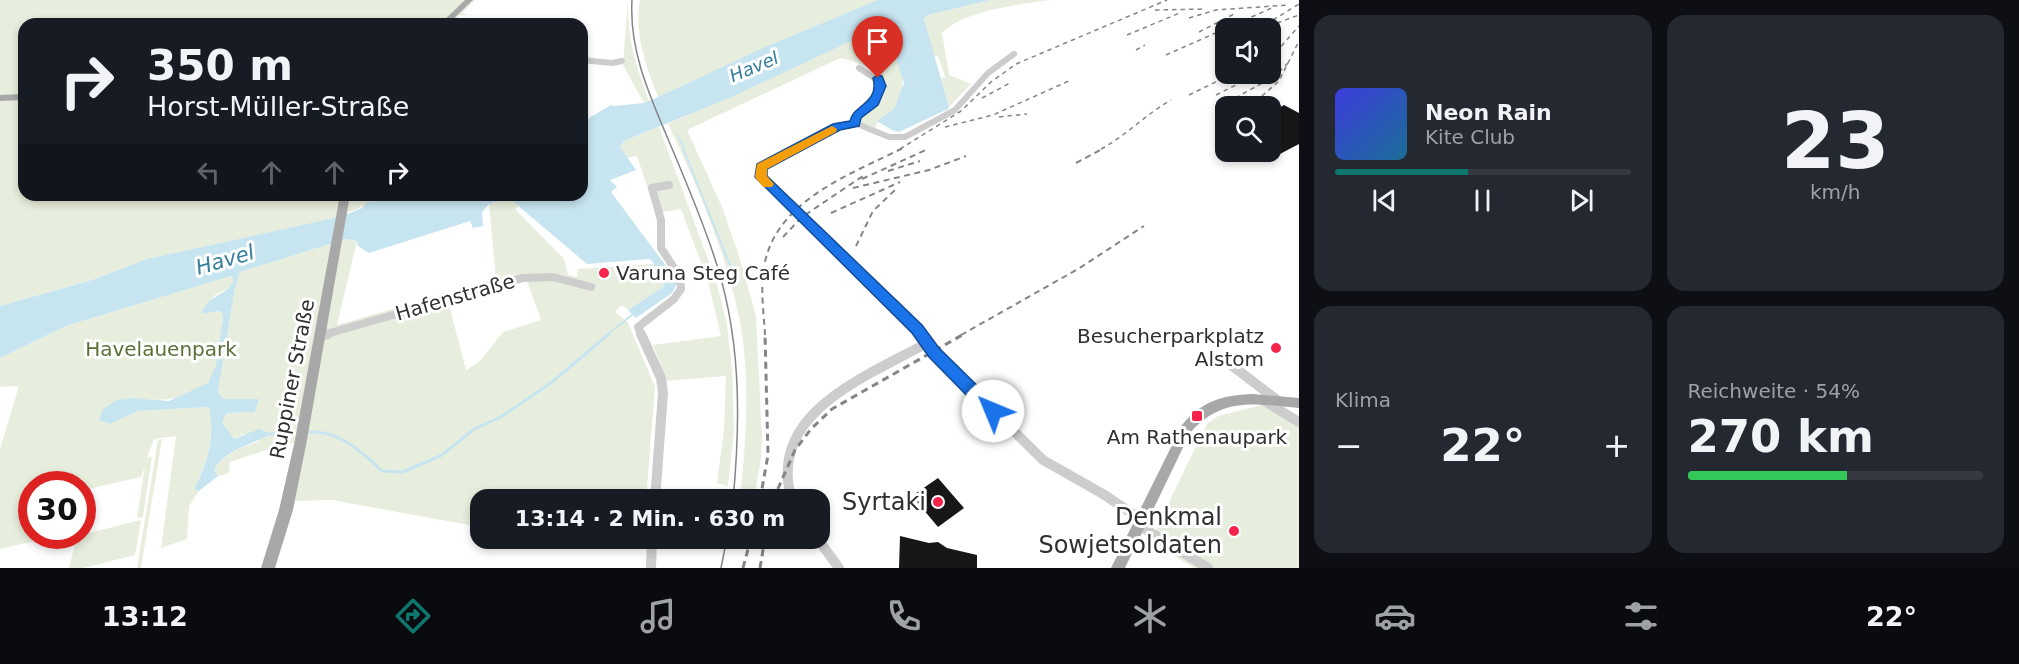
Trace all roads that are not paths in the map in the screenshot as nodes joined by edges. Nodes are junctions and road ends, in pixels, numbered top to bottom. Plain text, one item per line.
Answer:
1 (469, 0) edge
2 (450, 18) edge
3 (1014, 54) dead end
4 (588, 61) edge
5 (622, 61) dead end
6 (859, 68) dead end
7 (18, 97) edge
8 (0, 98) edge
9 (855, 123) junction
10 (669, 185) dead end
11 (344, 201) edge
12 (591, 287) dead end
13 (321, 336) junction
14 (927, 343) junction
15 (1222, 358) dead end
16 (1260, 399) junction
17 (1277, 400) junction
18 (1299, 403) edge
19 (1299, 422) edge
20 (656, 489) edge
21 (790, 489) edge
22 (1141, 523) junction
23 (652, 549) edge
24 (825, 549) edge
25 (268, 568) edge
26 (651, 568) edge
27 (839, 568) edge
28 (1118, 568) edge
29 (1208, 568) edge

1 - 2 main road
3 - 9 street
4 - 5 street
6 - 9 street
7 - 8 main road
9 - 14 street
10 - 20 street
11 - 13 main road, Ruppiner Straße
12 - 13 street, Hafenstraße
13 - 25 main road, Ruppiner Straße
14 - 21 street
14 - 22 street
15 - 17 street
16 - 17 main road
16 - 19 street
16 - 22 main road
17 - 18 main road
22 - 28 main road
22 - 29 street
23 - 26 street
24 - 27 street

